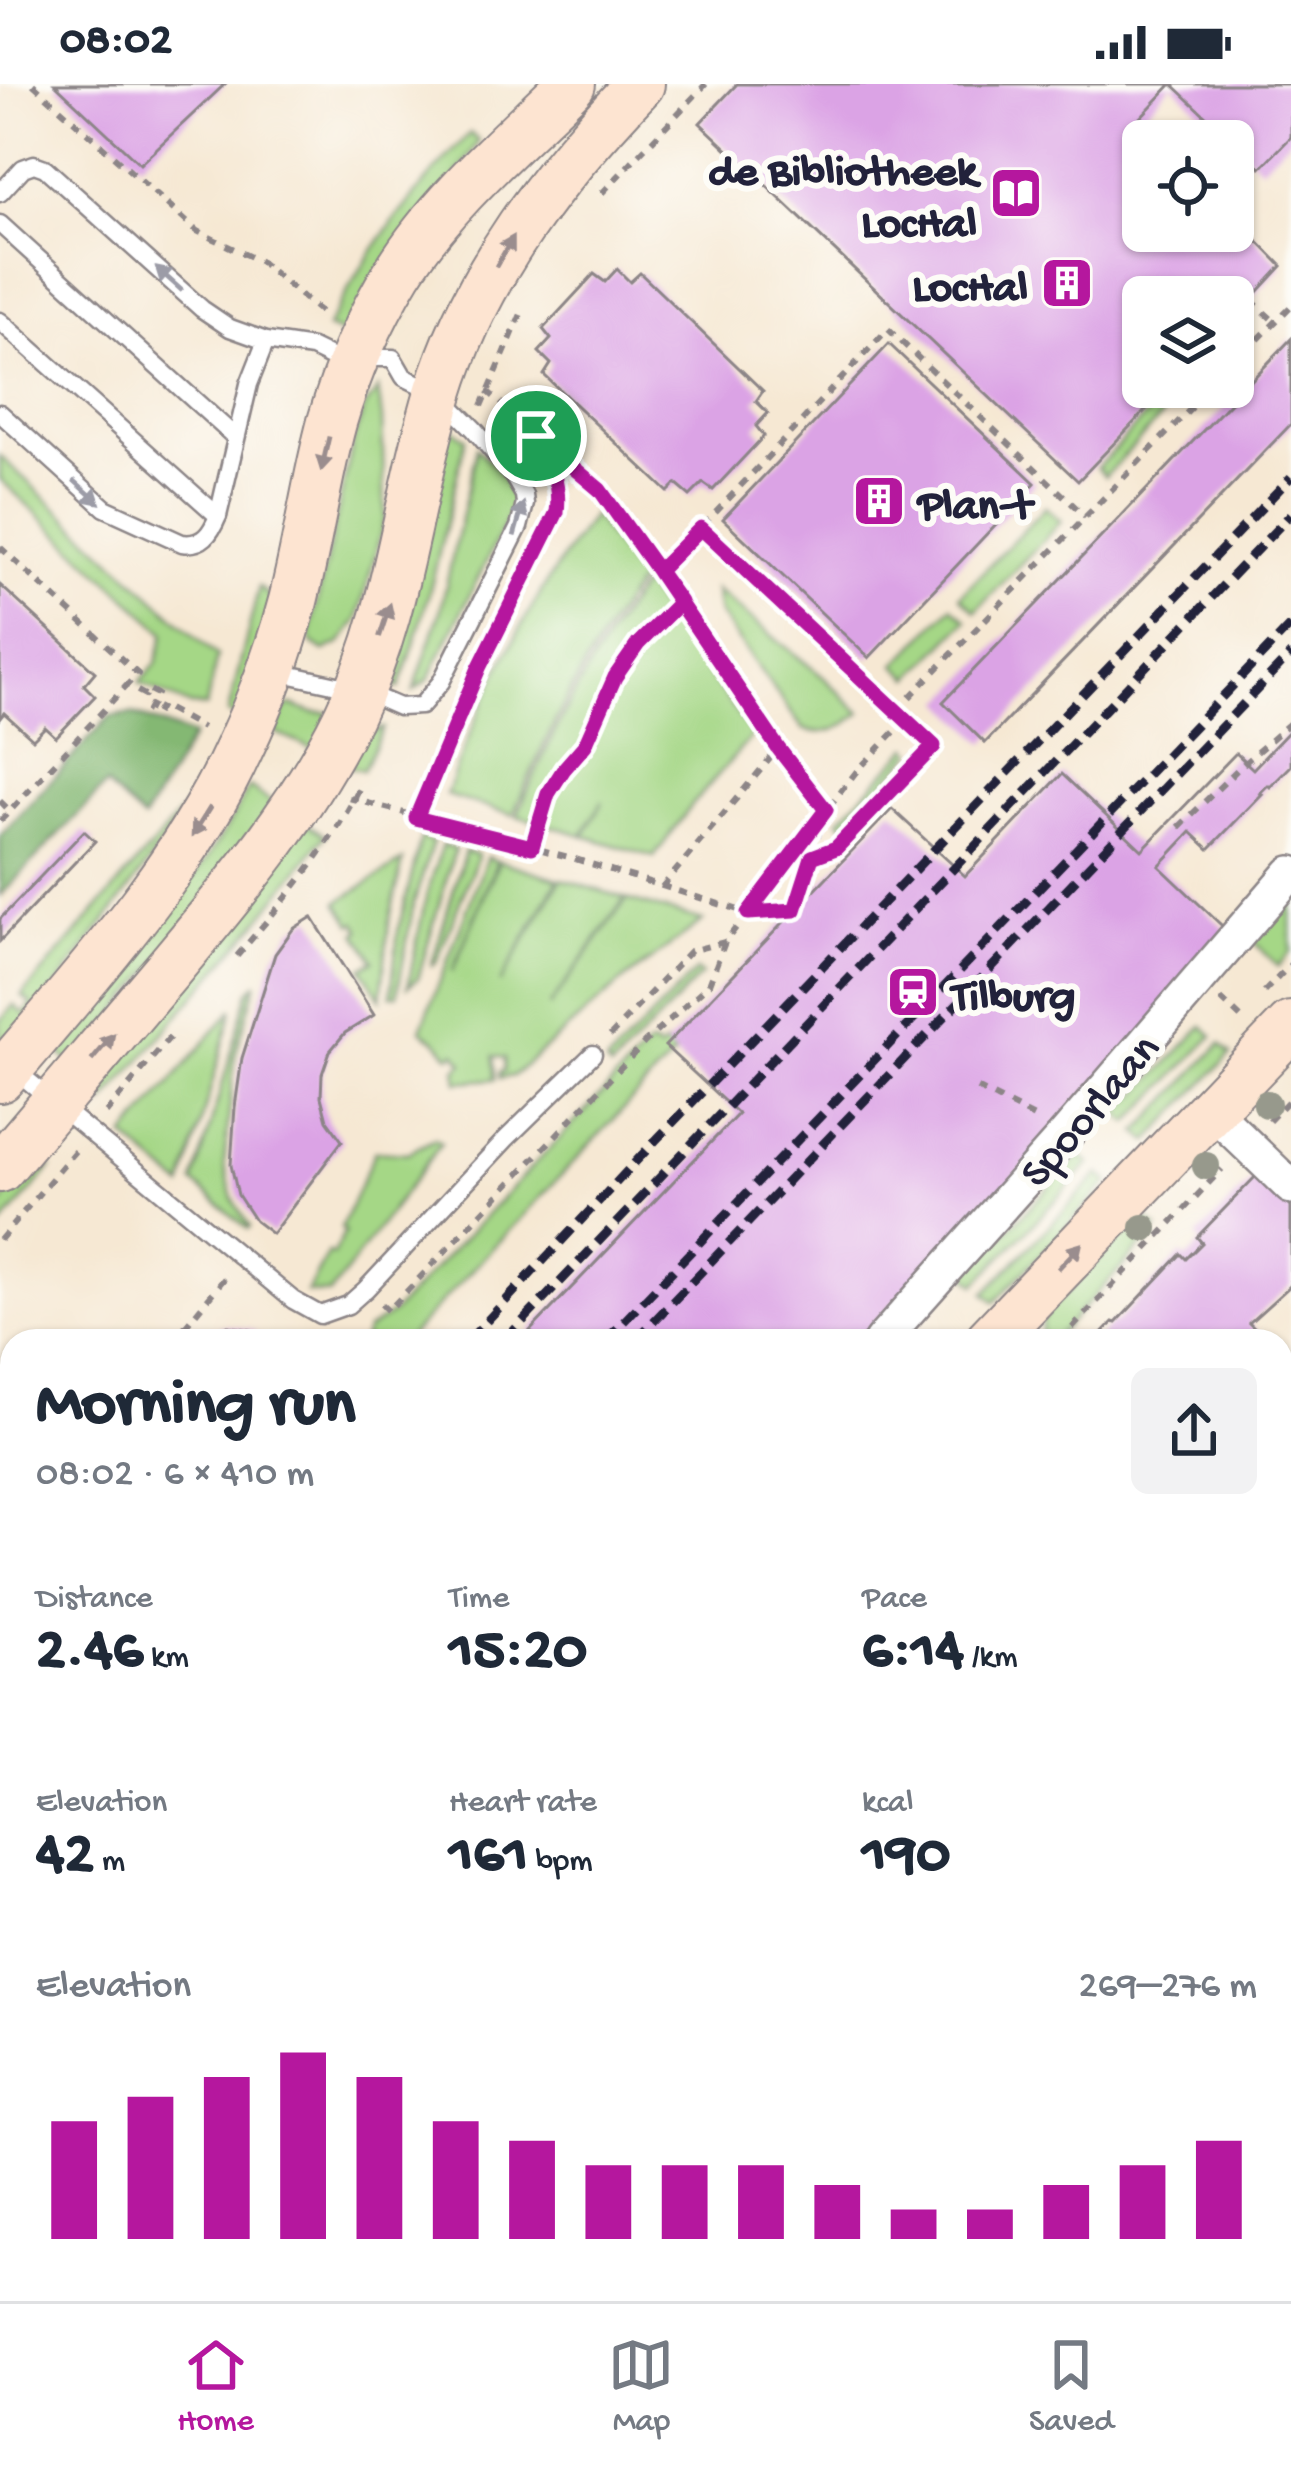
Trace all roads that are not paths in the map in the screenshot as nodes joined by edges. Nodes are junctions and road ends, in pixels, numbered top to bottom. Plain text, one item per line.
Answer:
1 (571, 84) edge
2 (640, 84) edge
3 (0, 193) edge
4 (0, 224) edge
5 (0, 321) edge
6 (266, 341) junction
7 (351, 367) junction
8 (439, 394) junction
9 (0, 413) edge
10 (235, 437) junction
11 (218, 515) junction
12 (271, 670) junction
13 (360, 690) junction
14 (1291, 873) edge
15 (1291, 1026) edge
16 (592, 1054) road end
17 (5, 1072) edge
18 (55, 1102) junction
19 (1210, 1109) junction
20 (0, 1168) edge
21 (1291, 1187) edge
22 (903, 1329) edge
23 (1007, 1329) edge

1 - 7 street
8 -> 2 street
6 -> 3 lane
4 - 10 lane
5 - 11 lane
6 - 7 lane
6 - 10 lane
7 - 8 lane
7 -> 12 street
13 -> 8 street
13 -> 8 lane
9 -> 11 lane
10 - 11 lane
12 - 13 lane
12 -> 17 street
18 -> 13 street
14 - 22 street, Spoorlaan
15 - 19 street, Spoorlaan
16 - 18 lane
17 - 18 lane
18 - 20 street
19 - 21 street
23 -> 19 street, Spoorlaan

